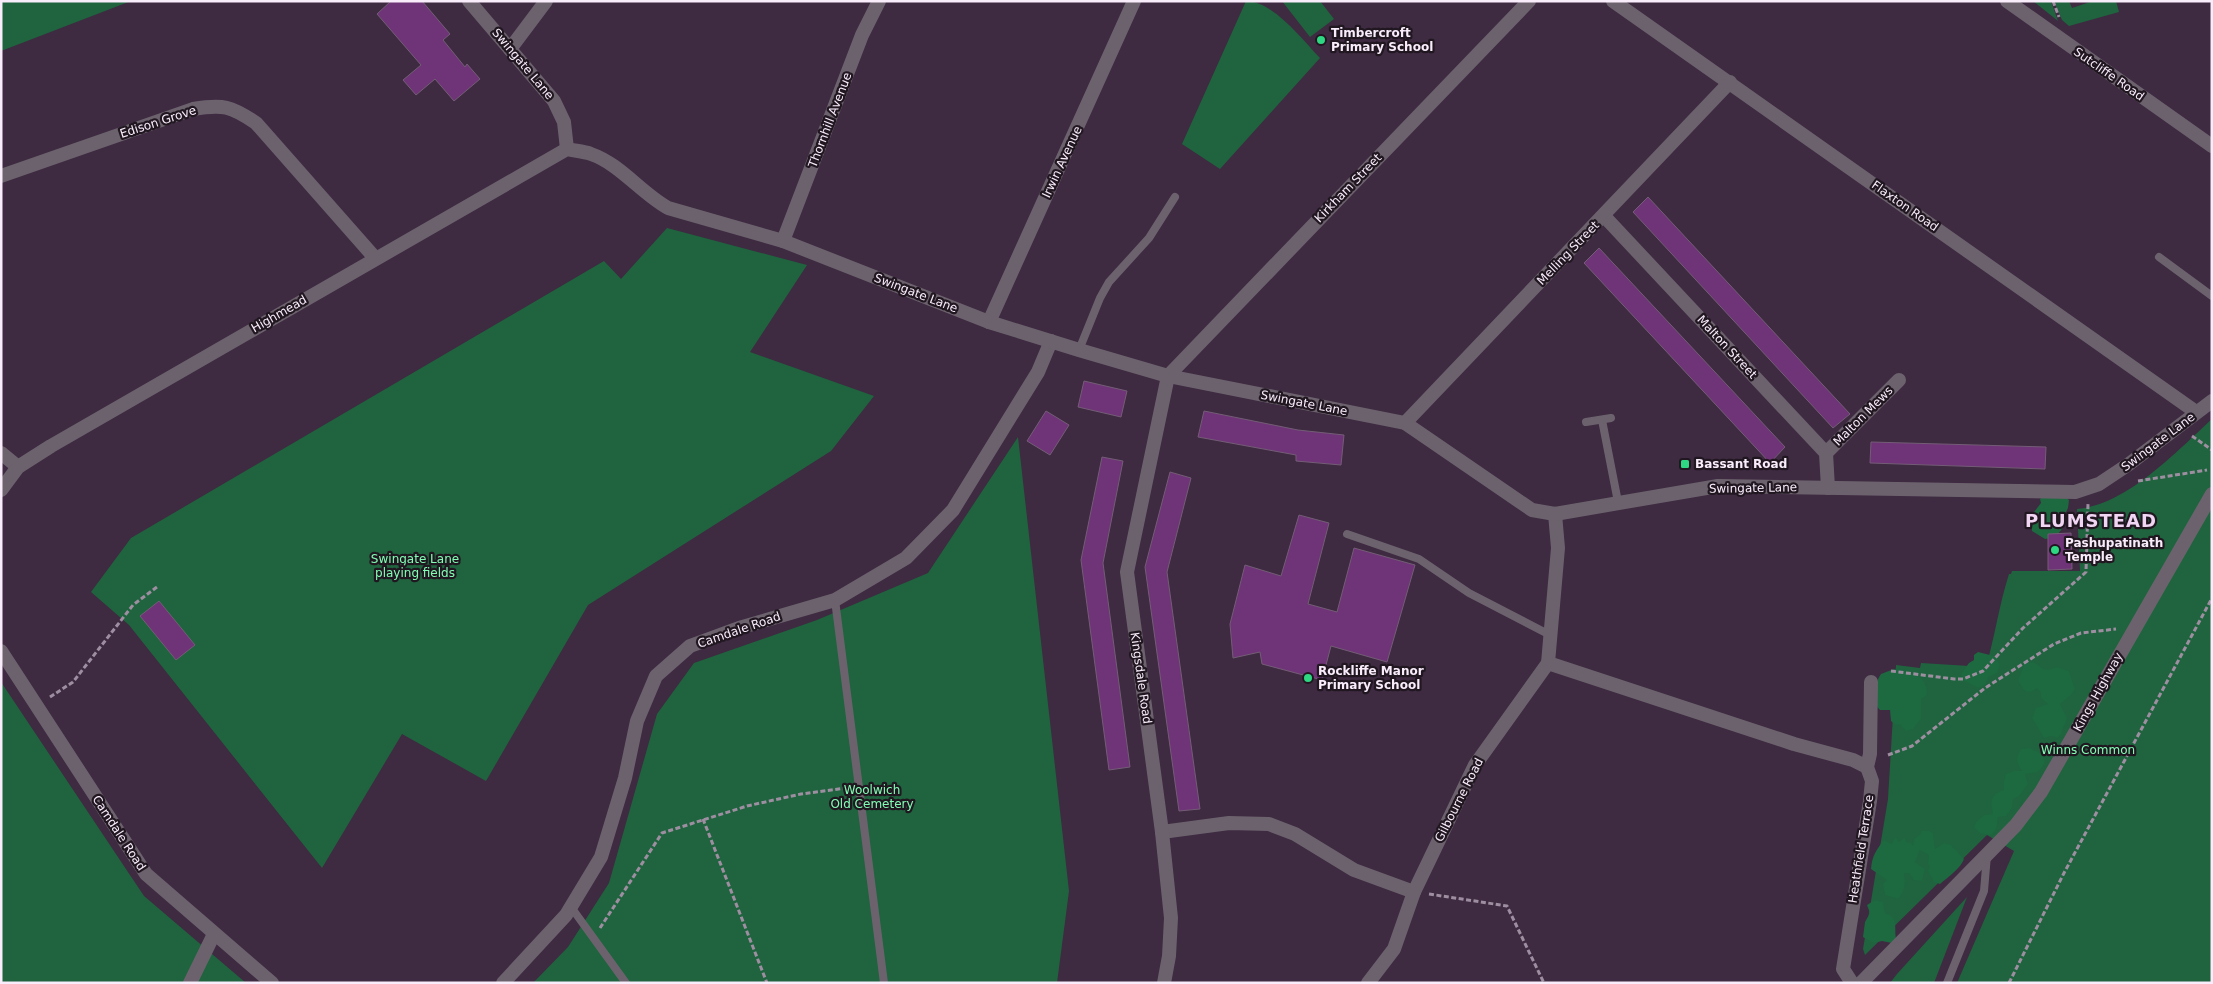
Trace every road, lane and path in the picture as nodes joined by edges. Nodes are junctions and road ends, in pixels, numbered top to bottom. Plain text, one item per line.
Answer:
1 (469, 1) edge
2 (546, 1) edge
3 (880, 1) edge
4 (1134, 1) edge
5 (1529, 1) edge
6 (1614, 1) edge
7 (2007, 1) edge
8 (2053, 1) edge
9 (2061, 22) dead end
10 (510, 49) junction
11 (1730, 82) junction
12 (2212, 146) edge
13 (567, 149) junction
14 (1, 176) edge
15 (1175, 197) dead end
16 (1604, 216) junction
17 (783, 241) junction
18 (2159, 257) dead end
19 (375, 258) junction
20 (2212, 296) edge
21 (989, 322) junction
22 (1051, 341) junction
23 (1079, 350) junction
24 (1168, 376) junction
25 (1899, 380) dead end
26 (2212, 401) edge
27 (2196, 412) junction
28 (1611, 418) dead end
29 (1602, 420) junction
30 (1586, 422) dead end
31 (1406, 423) junction
32 (2190, 435) dead end
33 (2212, 450) edge
34 (1, 453) edge
35 (1826, 453) junction
36 (18, 467) junction
37 (2207, 470) dead end
38 (2138, 481) dead end
39 (1828, 488) junction
40 (1, 490) edge
41 (2212, 494) edge
42 (1618, 502) junction
43 (2088, 503) dead end
44 (1555, 514) junction
45 (1347, 534) dead end
46 (157, 587) dead end
47 (2212, 598) edge
48 (835, 600) junction
49 (2116, 630) dead end
50 (1550, 635) junction
51 (1, 651) edge
52 (1548, 663) junction
53 (1891, 671) dead end
54 (1872, 682) dead end
55 (37, 706) junction
56 (1888, 755) dead end
57 (1867, 767) junction
58 (859, 787) junction
59 (703, 818) junction
60 (1162, 832) junction
61 (1987, 855) junction
62 (1414, 892) junction
63 (571, 907) junction
64 (214, 934) junction
65 (593, 939) junction
66 (190, 983) edge
67 (272, 983) edge
68 (503, 983) edge
69 (626, 983) edge
70 (767, 983) edge
71 (884, 983) edge
72 (1164, 983) edge
73 (1368, 983) edge
74 (1544, 983) edge
75 (1852, 983) edge
76 (1861, 983) edge
77 (1947, 983) edge
78 (2009, 983) edge

1 - 10 street, Swingate Lane
2 - 10 street
3 - 17 street, Thornhill Avenue
4 - 21 street, Irwin Avenue
5 - 24 street, Kirkham Street
6 - 11 street, Flaxton Road
7 - 12 street, Sutcliffe Road
8 - 9 path
10 - 13 street, Swingate Lane
11 - 16 street, Melling Street
11 - 27 street, Flaxton Road
13 - 17 street, Swingate Lane
13 - 19 street, Highmead
14 - 19 street, Edison Grove
15 - 23 lane
16 - 31 street, Melling Street
16 - 35 street, Malton Street
17 - 21 street, Swingate Lane
18 - 20 lane
19 - 36 street, Highmead
21 - 22 street, Swingate Lane
22 - 23 street, Swingate Lane
22 - 48 street, Camdale Road
23 - 24 street, Swingate Lane
24 - 31 street, Swingate Lane
24 - 60 street, Kingsdale Road
25 - 35 street, Malton Mews
26 - 27 street, Swingate Lane
27 - 39 street, Swingate Lane
28 - 29 lane
29 - 30 lane
29 - 42 lane
31 - 44 street, Swingate Lane
32 - 33 path
34 - 36 street
35 - 39 street
36 - 40 street, Highmead
37 - 38 path
39 - 42 street, Swingate Lane
41 - 61 street, Kings Highway
42 - 44 street, Swingate Lane
43 - 53 path
44 - 50 street
45 - 50 lane
46 - 55 path
47 - 78 path
48 - 58 lane
48 - 63 street, Camdale Road
49 - 56 path
50 - 52 street
51 - 55 street, Camdale Road
52 - 57 street
52 - 62 street, Gilbourne Road
54 - 57 street, Heathfield Terrace
55 - 64 street, Camdale Road
57 - 75 street, Heathfield Terrace
58 - 59 path
58 - 71 lane
59 - 65 path
59 - 70 path
60 - 62 street
60 - 72 street, Kingsdale Road
61 - 76 street, Kings Highway
61 - 77 lane
62 - 73 street, Gilbourne Road
62 - 74 path
63 - 65 lane
63 - 68 street, Camdale Road
64 - 66 street
64 - 67 street, Camdale Road
65 - 69 lane

